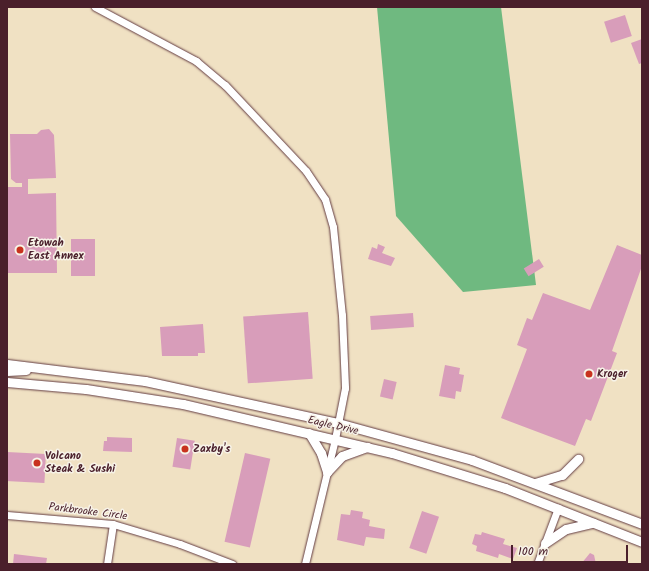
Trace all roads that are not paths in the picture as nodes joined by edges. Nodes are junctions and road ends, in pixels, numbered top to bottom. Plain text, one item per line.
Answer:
1 (95, 7) edge
2 (7, 364) edge
3 (41, 368) junction
4 (7, 372) edge
5 (7, 382) edge
6 (338, 423) junction
7 (310, 433) junction
8 (335, 439) junction
9 (369, 447) junction
10 (578, 459) dead end
11 (327, 472) junction
12 (535, 483) junction
13 (558, 508) junction
14 (7, 515) edge
15 (594, 523) junction
16 (113, 524) junction
17 (642, 524) edge
18 (642, 542) edge
19 (545, 543) junction
20 (107, 564) edge
21 (232, 564) edge
22 (305, 564) edge
23 (537, 564) edge

1 - 6 street
2 - 3 street, Eagle Drive
3 - 4 street
3 - 6 street, Eagle Drive
5 - 7 street, Eagle Drive
6 - 8 street
6 - 12 street, Eagle Drive
7 - 8 street, Eagle Drive
7 - 11 street
8 - 9 street, Eagle Drive
8 - 11 street
9 - 11 street
9 - 13 street, Eagle Drive
10 - 12 street
11 - 22 street
12 - 17 street, Eagle Drive
13 - 15 street, Eagle Drive
13 - 19 street
14 - 16 street, Parkbrooke Circle
15 - 18 street, Eagle Drive
15 - 19 street
16 - 20 street
16 - 21 street, Parkbrooke Circle
19 - 23 street

